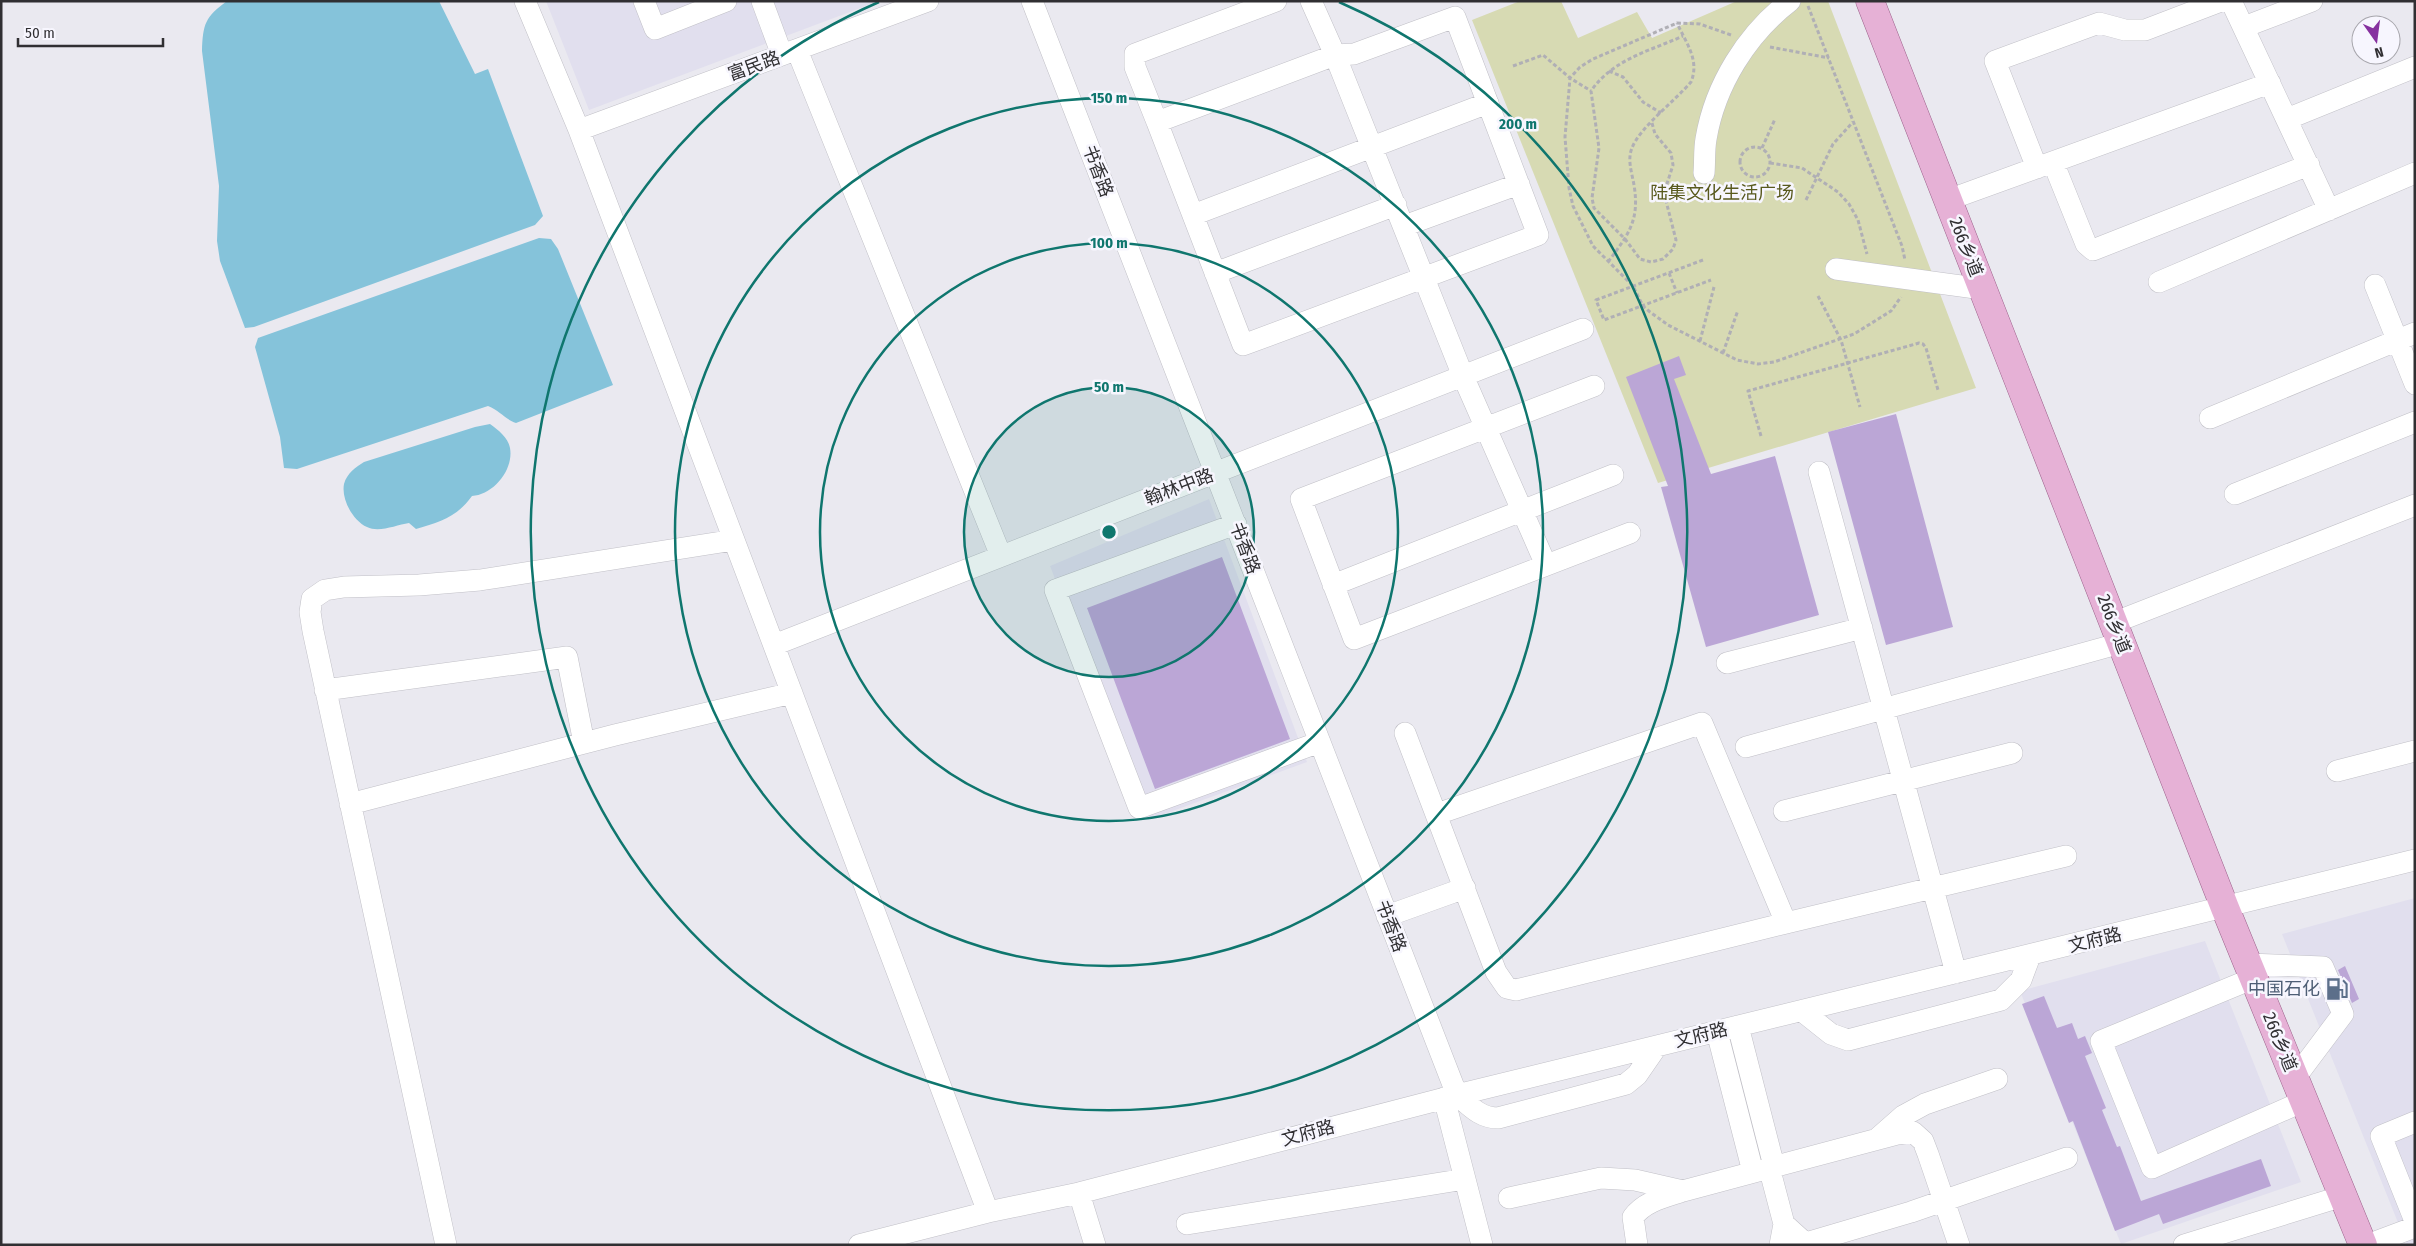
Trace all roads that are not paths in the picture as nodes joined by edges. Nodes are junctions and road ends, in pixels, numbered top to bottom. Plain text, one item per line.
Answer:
1 (525, 1) edge
2 (644, 1) edge
3 (726, 1) edge
4 (762, 1) edge
5 (928, 1) edge
6 (1032, 1) edge
7 (1276, 1) edge
8 (1312, 1) edge
9 (1790, 1) edge
10 (1870, 1) edge
11 (2221, 1) edge
12 (2231, 1) edge
13 (2312, 1) edge
14 (2244, 28) junction
15 (790, 52) junction
16 (1335, 55) junction
17 (2415, 67) edge
18 (2270, 83) junction
19 (1488, 103) junction
20 (2287, 119) junction
21 (1157, 122) junction
22 (579, 130) junction
23 (1372, 147) junction
24 (2045, 165) junction
25 (2309, 166) junction
26 (1704, 173) dead end
27 (2415, 173) edge
28 (1519, 184) junction
29 (1948, 200) junction
30 (1396, 205) junction
31 (2329, 210) junction
32 (1193, 215) junction
33 (1404, 226) junction
34 (1836, 269) dead end
35 (1215, 273) junction
36 (1424, 278) junction
37 (2159, 282) dead end
38 (2375, 286) dead end
39 (1983, 289) junction
40 (1583, 329) dead end
41 (2406, 337) edge
42 (1463, 376) junction
43 (2415, 384) edge
44 (1594, 386) dead end
45 (2210, 418) dead end
46 (2415, 422) edge
47 (1486, 428) junction
48 (1215, 472) junction
49 (1819, 472) dead end
50 (1614, 475) dead end
51 (2235, 494) dead end
52 (2415, 505) edge
53 (1522, 511) junction
54 (1236, 524) junction
55 (1630, 533) dead end
56 (734, 540) junction
57 (1001, 556) junction
58 (1546, 566) junction
59 (1333, 585) junction
60 (1862, 628) junction
61 (2117, 633) junction
62 (774, 645) junction
63 (1727, 663) dead end
64 (325, 690) junction
65 (792, 693) junction
66 (1884, 709) junction
67 (1405, 733) dead end
68 (1320, 742) junction
69 (584, 743) junction
70 (1746, 748) dead end
71 (2415, 751) edge
72 (2012, 753) dead end
73 (2337, 771) dead end
74 (1903, 781) junction
75 (350, 804) junction
76 (1784, 810) dead end
77 (1437, 814) junction
78 (2066, 856) dead end
79 (2415, 860) edge
80 (1465, 888) junction
81 (1932, 888) junction
82 (2225, 908) junction
83 (1388, 916) junction
84 (1786, 923) junction
85 (2030, 956) junction
86 (2251, 971) junction
87 (1956, 973) junction
88 (1802, 1011) junction
89 (1738, 1026) junction
90 (1717, 1032) junction
91 (1657, 1046) junction
92 (1997, 1078) dead end
93 (2299, 1090) junction
94 (1450, 1096) junction
95 (2415, 1122) edge
96 (1876, 1139) junction
97 (2066, 1158) dead end
98 (1765, 1168) junction
99 (1465, 1179) junction
100 (1683, 1190) junction
101 (1079, 1193) junction
102 (2343, 1196) junction
103 (1509, 1198) dead end
104 (1944, 1201) junction
105 (988, 1212) junction
106 (2415, 1221) edge
107 (1187, 1224) dead end
108 (1784, 1224) junction
109 (2415, 1227) edge
110 (1802, 1244) edge
111 (446, 1245) edge
112 (859, 1245) edge
113 (1095, 1245) edge
114 (1482, 1245) edge
115 (1637, 1245) edge
116 (1780, 1245) edge
117 (1959, 1245) edge
118 (2184, 1245) edge
119 (2362, 1245) edge
120 (2367, 1245) edge

1 - 22 street
2 - 3 street
4 - 15 street
5 - 15 street, 富民路
6 - 48 street, 书香路
7 - 21 street
8 - 16 street
9 - 26 street
10 - 29 main road, 266乡道
11 - 24 street
12 - 14 street
13 - 14 street
14 - 18 street
15 - 22 street, 富民路
15 - 57 street
16 - 19 street
16 - 21 street
16 - 23 street
17 - 20 street
18 - 20 street
18 - 24 street
19 - 23 street
19 - 28 street
20 - 25 street
21 - 32 street
22 - 56 street
23 - 30 street
23 - 32 street
24 - 25 street
24 - 29 street
25 - 31 street
27 - 31 street
28 - 33 street
28 - 36 street
29 - 39 main road, 266乡道
30 - 33 street
30 - 35 street
31 - 37 street
32 - 35 street
33 - 36 street
34 - 39 street
35 - 36 street
36 - 42 street
38 - 41 street
39 - 61 main road, 266乡道
40 - 42 street, 翰林中路
41 - 43 street
41 - 45 street
42 - 47 street
42 - 48 street, 翰林中路
44 - 47 street
46 - 51 street
47 - 53 street
47 - 59 street
48 - 54 street, 书香路
48 - 57 street, 翰林中路
49 - 60 street
50 - 53 street
52 - 61 street
53 - 58 street
53 - 59 street
54 - 68 street, 书香路
54 - 68 street
55 - 58 street
56 - 62 street
56 - 64 street
57 - 62 street, 翰林中路
58 - 59 street
60 - 63 street
60 - 66 street
61 - 66 street
61 - 82 main road, 266乡道
62 - 65 street
64 - 69 street
64 - 75 street
65 - 69 street
65 - 105 street
66 - 70 street
66 - 74 street
67 - 77 street
68 - 83 street, 书香路
69 - 75 street
71 - 73 street
72 - 74 street
74 - 76 street
74 - 81 street
75 - 111 street
77 - 80 street
77 - 84 street
78 - 81 street
79 - 82 street, 文府路
80 - 83 street
80 - 84 street
81 - 84 street
81 - 87 street
82 - 85 street, 文府路
82 - 86 main road, 266乡道
83 - 94 street, 书香路
85 - 87 street, 文府路
85 - 88 street
86 - 93 main road, 266乡道
86 - 93 street
86 - 93 street
87 - 88 street, 文府路
88 - 89 street, 文府路
89 - 90 street, 文府路
89 - 98 street
90 - 91 street, 文府路
90 - 98 street
91 - 94 street, 文府路
91 - 94 street
92 - 96 street
93 - 102 main road, 266乡道
94 - 99 street, 书香路
94 - 101 street, 文府路
95 - 106 street
96 - 98 street
96 - 104 street
97 - 104 street
98 - 100 street
98 - 108 street
99 - 107 street
99 - 114 street, 书香路
100 - 103 street
100 - 115 street
101 - 105 street, 文府路
101 - 113 street
102 - 118 street
102 - 119 main road, 266乡道
104 - 110 street
104 - 117 street
105 - 112 street, 文府路
108 - 110 street
108 - 116 street
109 - 120 street

